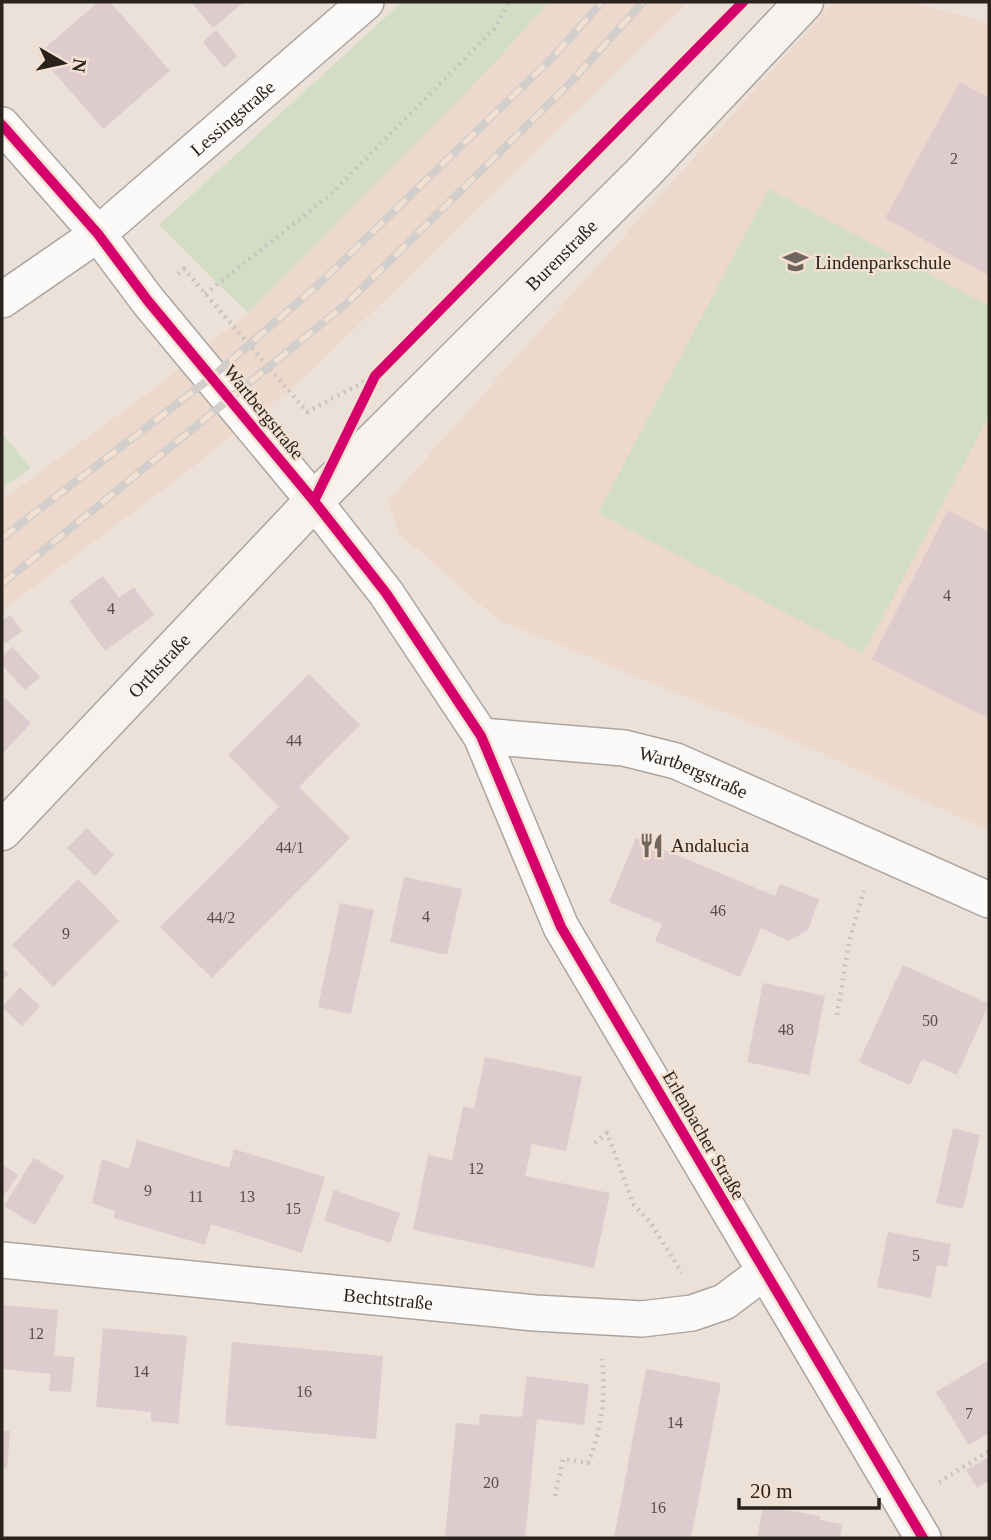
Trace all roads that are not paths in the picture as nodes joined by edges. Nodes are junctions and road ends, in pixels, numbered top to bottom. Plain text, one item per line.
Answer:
1 (366, 2) edge
2 (804, 2) edge
3 (2, 125) edge
4 (98, 234) junction
5 (2, 300) edge
6 (314, 501) junction
7 (481, 736) junction
8 (2, 831) edge
9 (989, 900) edge
10 (2, 1260) edge
11 (764, 1272) junction
12 (923, 1538) edge

1 - 4 street, Lessingstraße
2 - 6 street, Burenstraße
3 - 4 street, Wartbergstraße
4 - 5 street, Lessingstraße
4 - 6 street, Wartbergstraße
6 - 7 street, Wartbergstraße
6 - 8 street, Orthstraße
7 - 9 street, Wartbergstraße
7 - 11 street, Erlenbacher Straße
10 - 11 street, Bechtstraße
11 - 12 street, Erlenbacher Straße

